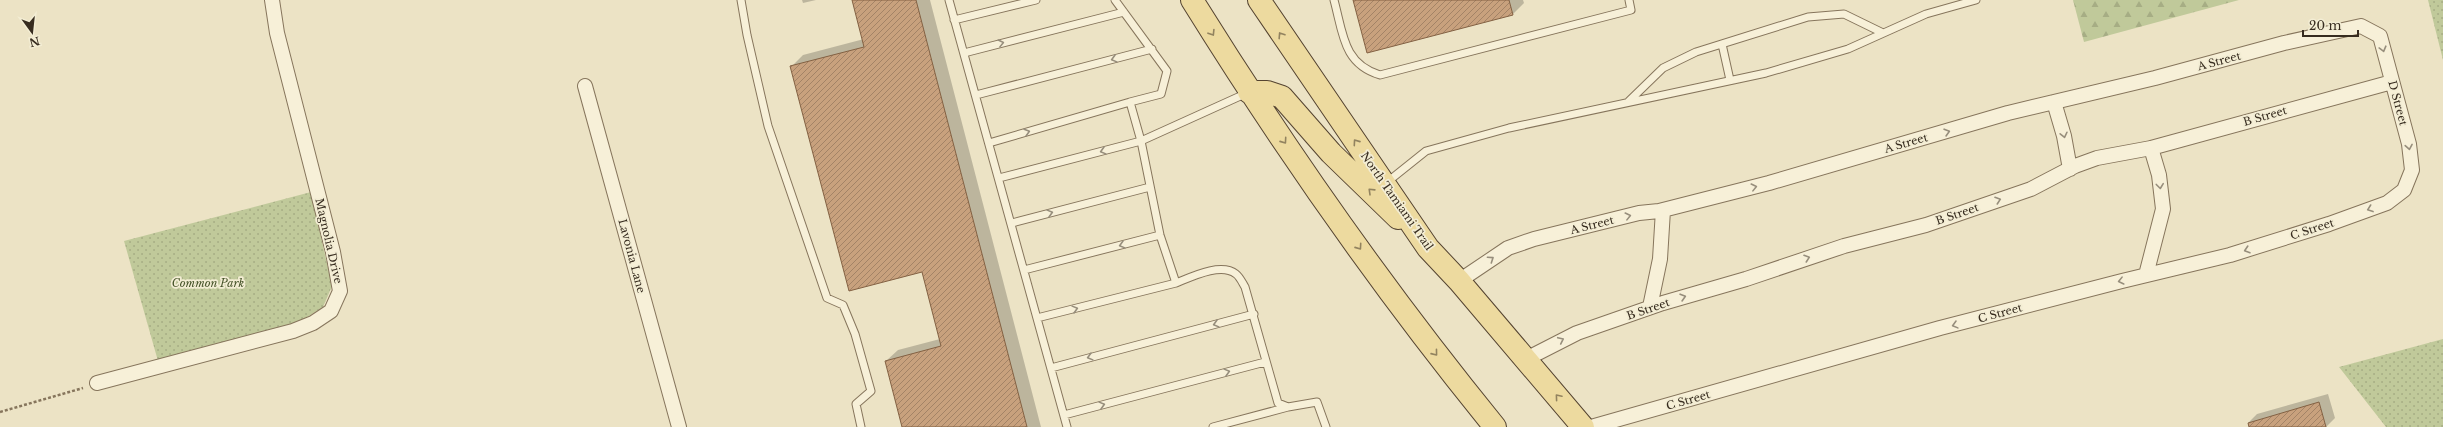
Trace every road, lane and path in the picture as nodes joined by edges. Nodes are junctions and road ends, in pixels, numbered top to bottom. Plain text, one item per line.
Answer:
1 (272, 0) edge
2 (741, 0) edge
3 (949, 0) edge
4 (1036, 0) edge
5 (1115, 0) edge
6 (1192, 0) edge
7 (1259, 0) edge
8 (1334, 0) edge
9 (1629, 0) edge
10 (1976, 0) edge
11 (1124, 12) junction
12 (954, 20) junction
13 (2361, 26) joint
14 (1883, 33) junction
15 (1722, 44) junction
16 (1152, 49) junction
17 (964, 52) junction
18 (1730, 80) junction
19 (2392, 82) junction
20 (585, 86) dead end
21 (1249, 92) junction
22 (976, 95) junction
23 (1629, 101) junction
24 (1130, 102) junction
25 (2054, 102) junction
26 (1141, 141) junction
27 (989, 143) junction
28 (2151, 148) junction
29 (2070, 169) junction
30 (999, 178) junction
31 (1386, 183) junction
32 (1150, 187) junction
33 (2404, 190) joint
34 (1663, 210) junction
35 (1012, 223) junction
36 (1160, 235) junction
37 (1428, 248) junction
38 (1024, 270) junction
39 (2146, 275) junction
40 (1459, 281) junction
41 (1176, 282) junction
42 (1650, 307) junction
43 (1254, 314) junction
44 (1037, 318) junction
45 (1526, 359) junction
46 (1265, 362) junction
47 (1051, 368) junction
48 (97, 384) joint
49 (1288, 407) junction
50 (0, 412) edge
51 (1064, 415) junction
52 (679, 427) edge
53 (861, 427) edge
54 (1067, 427) edge
55 (1213, 427) edge
56 (1326, 427) edge
57 (1495, 427) edge
58 (1583, 427) edge
59 (1591, 427) edge

1 - 48 street, Magnolia Drive
2 - 53 lane
3 - 12 lane
4 - 12 lane
5 - 11 lane
6 -> 21 main road
31 -> 7 main road, North Tamiami Trail
8 - 9 lane
10 - 14 lane
11 - 16 lane
17 -> 11 lane
12 - 17 lane
13 -> 19 street, D Street
13 - 25 street, A Street
14 - 15 lane
14 - 18 lane
15 - 18 lane
15 - 23 lane
16 -> 22 lane
16 - 24 lane
17 - 22 lane
18 - 23 lane
19 - 28 street, B Street
19 -> 33 street, D Street
20 - 52 street, Lavonia Lane
21 - 26 lane
37 -> 21 main road
21 -> 57 main road
22 - 27 lane
23 - 31 lane
24 - 26 lane
27 -> 24 lane
25 -> 29 street
34 -> 25 street, A Street
26 -> 30 lane
26 - 32 lane
27 - 30 lane
28 - 29 street, B Street
28 -> 39 street
42 -> 29 street, B Street
30 - 35 lane
31 - 37 main road, North Tamiami Trail
35 -> 32 lane
32 - 36 lane
33 -> 39 street, C Street
40 -> 34 street, A Street
34 - 42 street
35 - 38 lane
36 -> 38 lane
36 - 41 lane
37 - 40 main road, North Tamiami Trail
38 - 44 lane
39 -> 59 street, C Street
40 - 45 main road, North Tamiami Trail
41 - 43 lane
44 -> 41 lane
45 -> 42 street, B Street
43 - 46 lane
43 -> 47 lane
44 - 47 lane
58 -> 45 main road, North Tamiami Trail
46 - 49 lane
51 -> 46 lane
47 - 51 lane
48 - 50 path
49 - 55 lane
49 - 56 lane
51 - 54 lane

